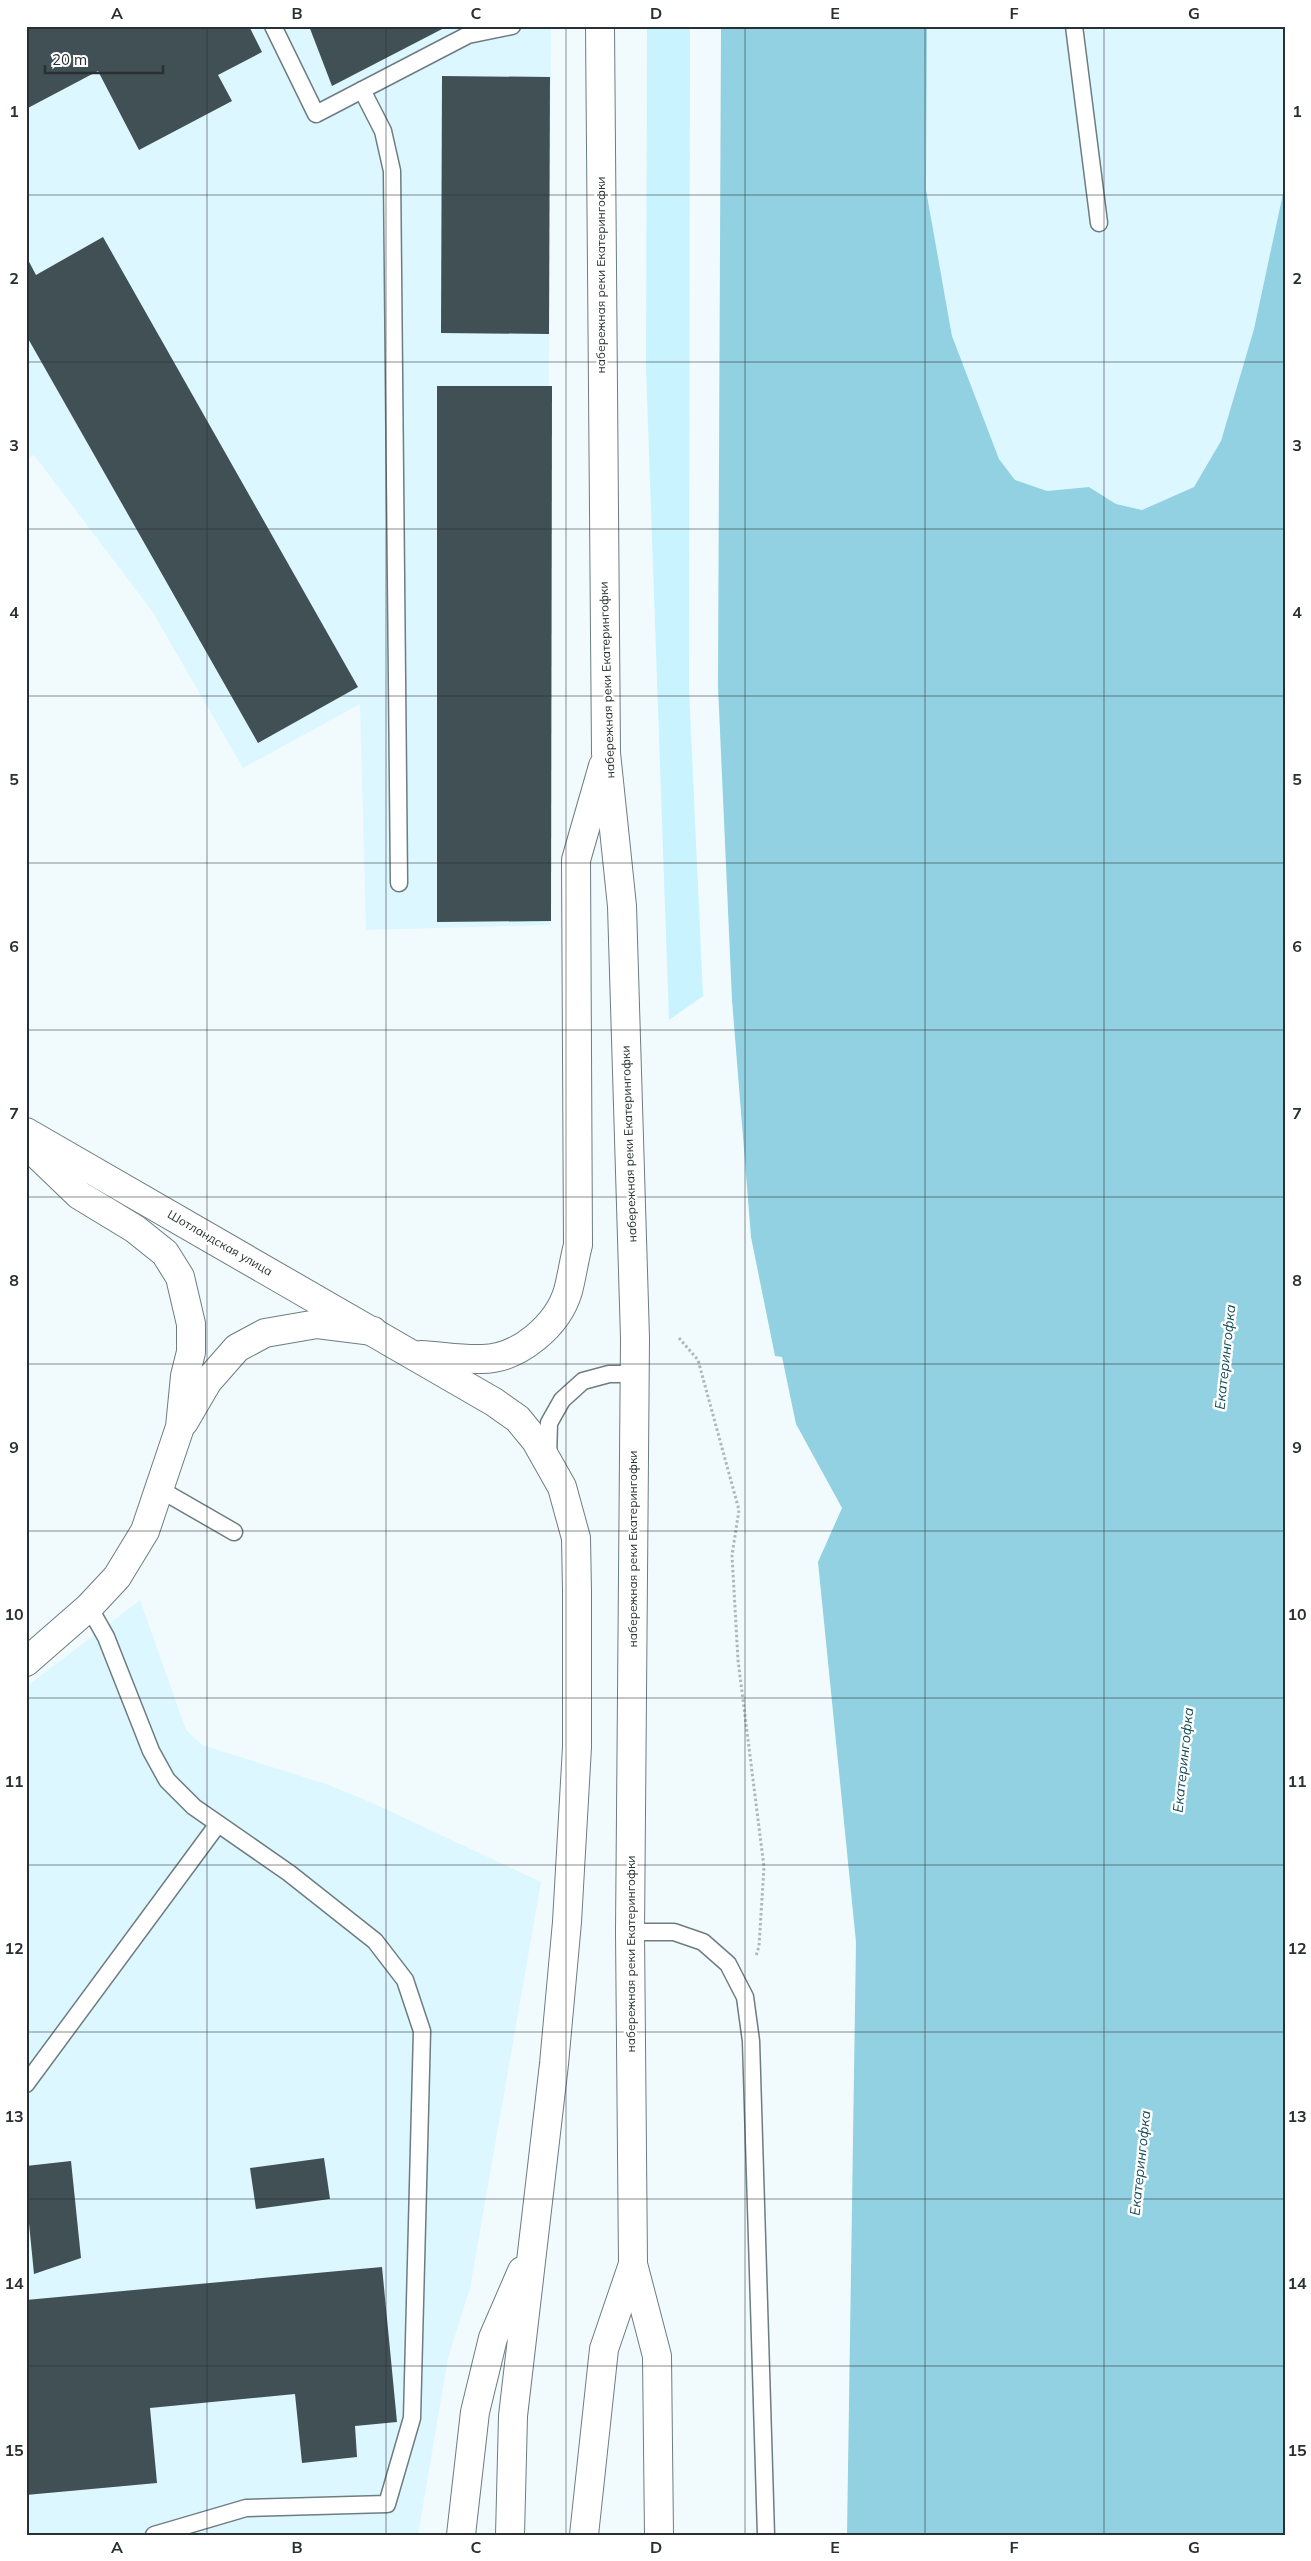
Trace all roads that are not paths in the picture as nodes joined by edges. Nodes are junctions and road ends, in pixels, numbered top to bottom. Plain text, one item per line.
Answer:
1 (273, 26) edge
2 (512, 26) edge
3 (600, 26) edge
4 (1074, 26) edge
5 (362, 90) junction
6 (1099, 223) dead end
7 (606, 753) junction
8 (399, 883) dead end
9 (26, 1132) edge
10 (26, 1144) edge
11 (375, 1331) junction
12 (414, 1354) junction
13 (634, 1374) junction
14 (180, 1427) junction
15 (548, 1460) junction
16 (161, 1490) junction
17 (234, 1532) dead end
18 (89, 1607) junction
19 (26, 1662) edge
20 (218, 1824) junction
21 (630, 1932) junction
22 (26, 2084) edge
23 (534, 2244) junction
24 (633, 2264) junction
25 (154, 2535) edge
26 (461, 2535) edge
27 (510, 2535) edge
28 (584, 2535) edge
29 (659, 2535) edge
30 (766, 2535) edge

1 - 5 lane
2 - 5 lane
3 - 7 main road, набережная реки Екатерингофки
4 - 6 lane
5 - 8 lane
7 - 12 main road
7 - 13 main road, набережная реки Екатерингофки
9 - 11 main road, Шотландская улица
10 - 14 main road
11 - 12 main road, Шотландская улица
11 - 14 main road
12 - 15 main road, Шотландская улица
13 - 15 lane
13 - 21 main road, набережная реки Екатерингофки
14 - 16 main road
15 - 23 main road, Шотландская улица
16 - 17 lane
16 - 18 main road
18 - 19 main road
18 - 20 lane
20 - 22 lane
20 - 25 lane
21 - 24 main road, набережная реки Екатерингофки
21 - 30 lane
23 - 26 main road
23 - 27 main road, Шотландская улица
24 - 28 main road
24 - 29 main road

